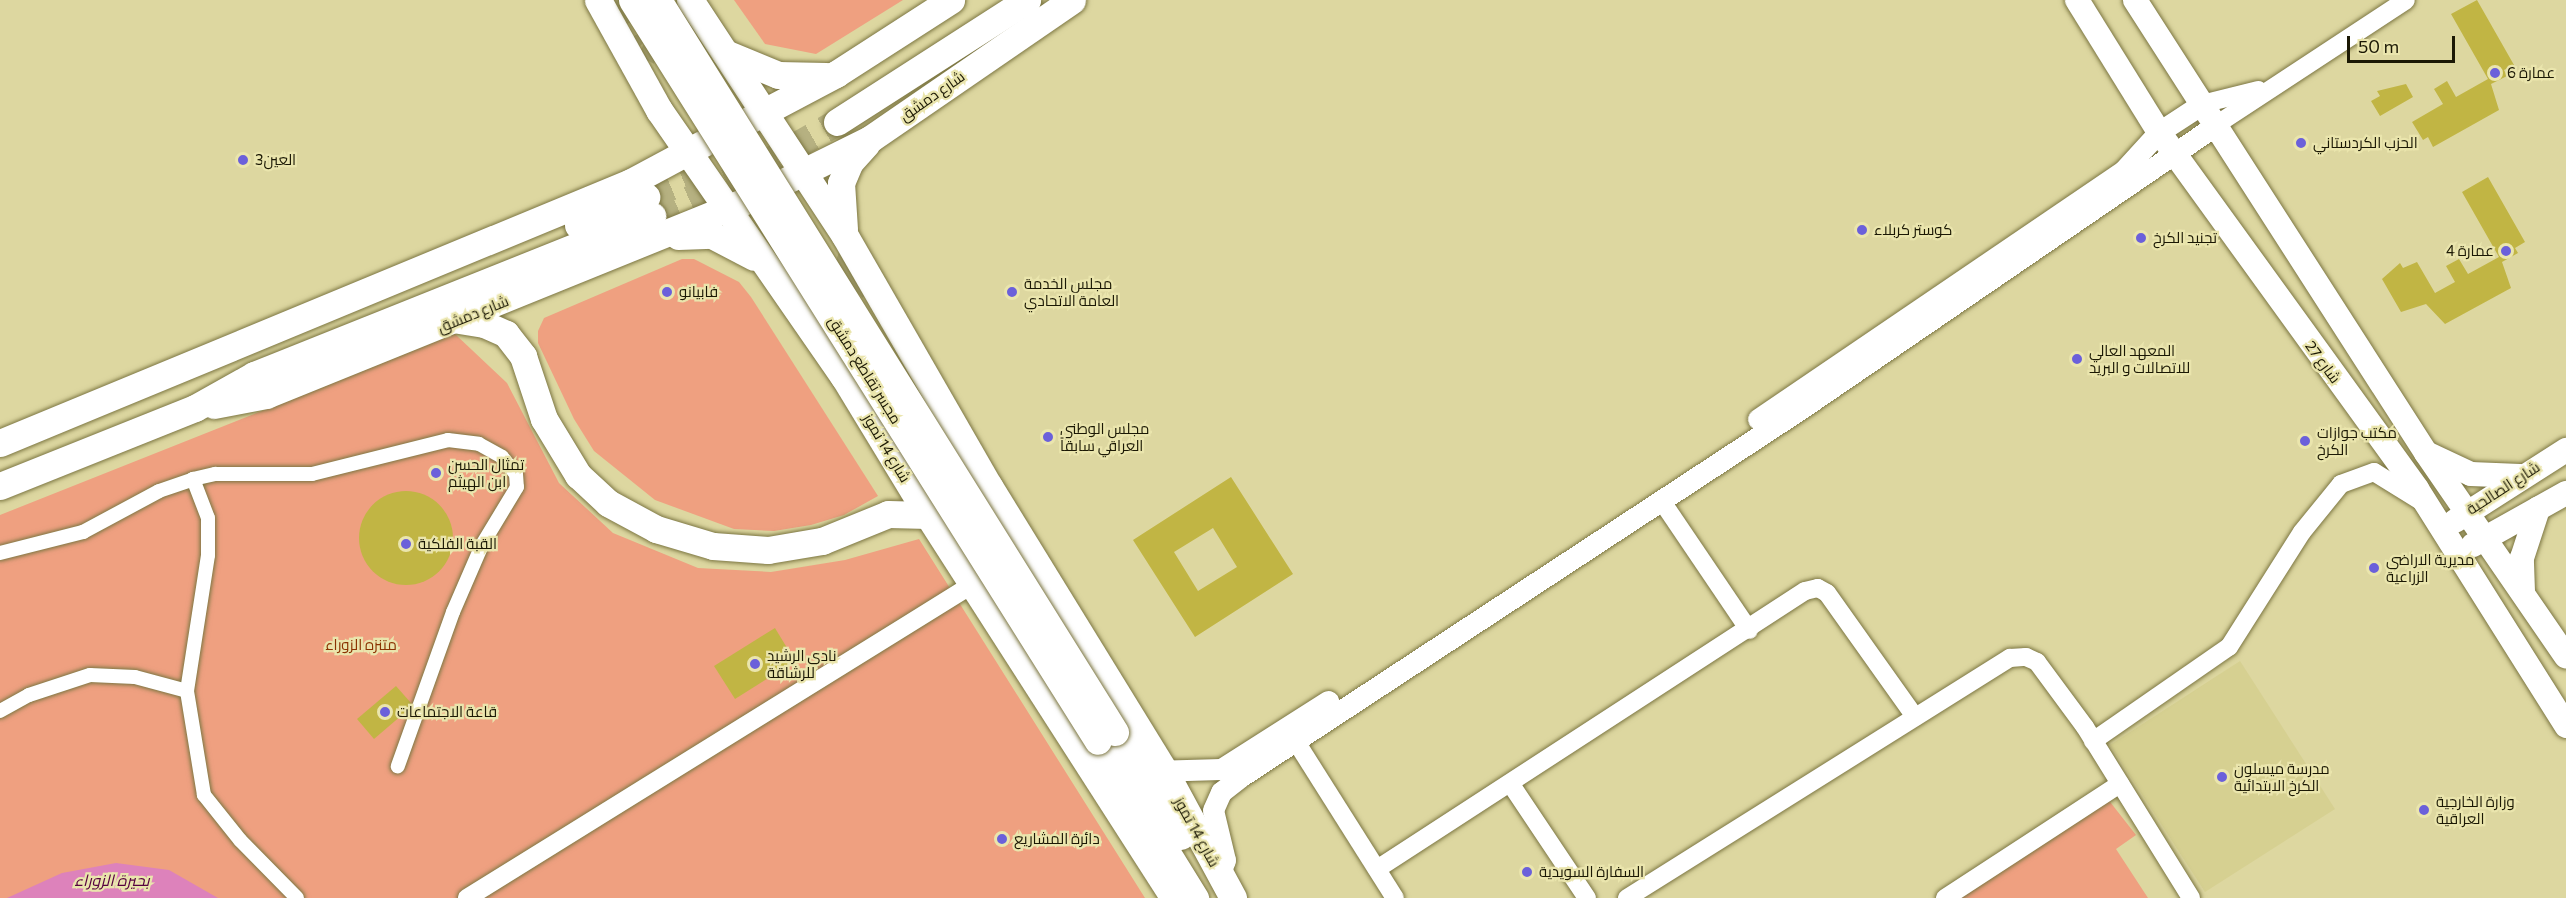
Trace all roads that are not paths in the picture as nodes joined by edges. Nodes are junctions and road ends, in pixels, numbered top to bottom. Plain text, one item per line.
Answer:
1 (598, 0) edge
2 (632, 0) edge
3 (658, 0) edge
4 (690, 0) edge
5 (951, 0) edge
6 (995, 0) edge
7 (1027, 0) edge
8 (1072, 0) edge
9 (2077, 0) edge
10 (2135, 0) edge
11 (2406, 0) edge
12 (724, 52) junction
13 (836, 74) junction
14 (2272, 86) junction
15 (2202, 104) junction
16 (659, 110) junction
17 (754, 116) junction
18 (2216, 125) junction
19 (2159, 132) junction
20 (870, 139) junction
21 (698, 147) junction
22 (2175, 155) junction
23 (794, 177) junction
24 (736, 205) junction
25 (648, 208) junction
26 (845, 236) junction
27 (762, 262) junction
28 (458, 320) junction
29 (195, 408) junction
30 (0, 442) edge
31 (2566, 450) edge
32 (2426, 453) junction
33 (2520, 476) junction
34 (193, 479) junction
35 (0, 486) edge
36 (2566, 494) edge
37 (1660, 500) junction
38 (2427, 506) junction
39 (2538, 509) junction
40 (2466, 511) junction
41 (928, 515) junction
42 (2444, 532) junction
43 (2485, 538) junction
44 (0, 553) edge
45 (2457, 554) junction
46 (973, 584) junction
47 (2523, 592) junction
48 (1749, 630) junction
49 (2566, 657) edge
50 (187, 691) junction
51 (0, 711) edge
52 (1915, 717) junction
53 (2566, 726) edge
54 (1107, 736) junction
55 (1295, 740) junction
56 (2093, 741) junction
57 (398, 766) dead end
58 (1152, 771) junction
59 (2120, 784) junction
60 (1512, 786) junction
61 (1377, 869) junction
62 (1217, 893) edge
63 (297, 898) edge
64 (467, 898) edge
65 (1174, 898) edge
66 (1395, 898) edge
67 (1587, 898) edge
68 (1627, 898) edge
69 (1945, 898) edge
70 (2191, 898) edge

1 - 16 main road, شارع 14 تموز
2 - 54 main road, مجسر تقاطع دمشق, bridge
3 - 54 main road, مجسر تقاطع دمشق, bridge
4 - 12 main road, شارع 14 تموز
5 - 13 main road
6 - 7 main road, شارع دمشق
8 - 20 main road, شارع دمشق
9 - 19 main road, شارع 27
10 - 15 main road
11 - 14 street
12 - 13 main road
12 - 17 main road, شارع 14 تموز
13 - 17 main road
14 - 15 street
14 - 18 street
15 - 18 main road
15 - 19 street
16 - 21 main road, شارع 14 تموز
16 - 25 main road
17 - 23 main road, شارع 14 تموز
18 - 22 street
18 - 32 main road
19 - 22 main road, شارع 27
19 - 58 street
20 - 23 main road, شارع دمشق
20 - 26 main road
21 - 24 main road, شارع 14 تموز
21 - 25 main road, شارع دمشق
22 - 37 street
22 - 38 main road, شارع 27
23 - 26 main road, شارع 14 تموز
24 - 25 main road, شارع دمشق
24 - 27 main road, شارع 14 تموز
25 - 27 main road
25 - 28 main road, شارع دمشق
25 - 29 main road, شارع دمشق
25 - 30 main road, شارع دمشق
26 - 58 main road, شارع 14 تموز
27 - 41 main road, شارع 14 تموز
28 - 29 main road, شارع دمشق
28 - 41 main road
29 - 35 main road, شارع دمشق
31 - 33 main road, شارع الصالحية
32 - 33 main road
32 - 40 main road
33 - 40 main road, شارع الصالحية
34 - 44 street
34 - 50 street
34 - 57 street
36 - 39 main road
37 - 48 street
37 - 55 street
38 - 42 main road, شارع 27
38 - 56 street
39 - 43 main road
39 - 47 main road
40 - 42 main road, شارع الصالحية
40 - 43 main road
41 - 46 main road, شارع 14 تموز
42 - 45 main road, شارع 27
43 - 45 main road
43 - 47 main road
45 - 53 main road, شارع 27
46 - 64 street
46 - 65 main road, شارع 14 تموز
47 - 49 main road
48 - 52 street
48 - 60 street
50 - 51 street
50 - 63 street
52 - 56 street
52 - 68 street
54 - 58 main road, شارع 14 تموز
54 - 62 main road
55 - 61 street
55 - 62 street
56 - 59 street
58 - 62 main road, شارع 14 تموز
59 - 69 street
59 - 70 street
60 - 61 street
60 - 67 street
61 - 66 street

